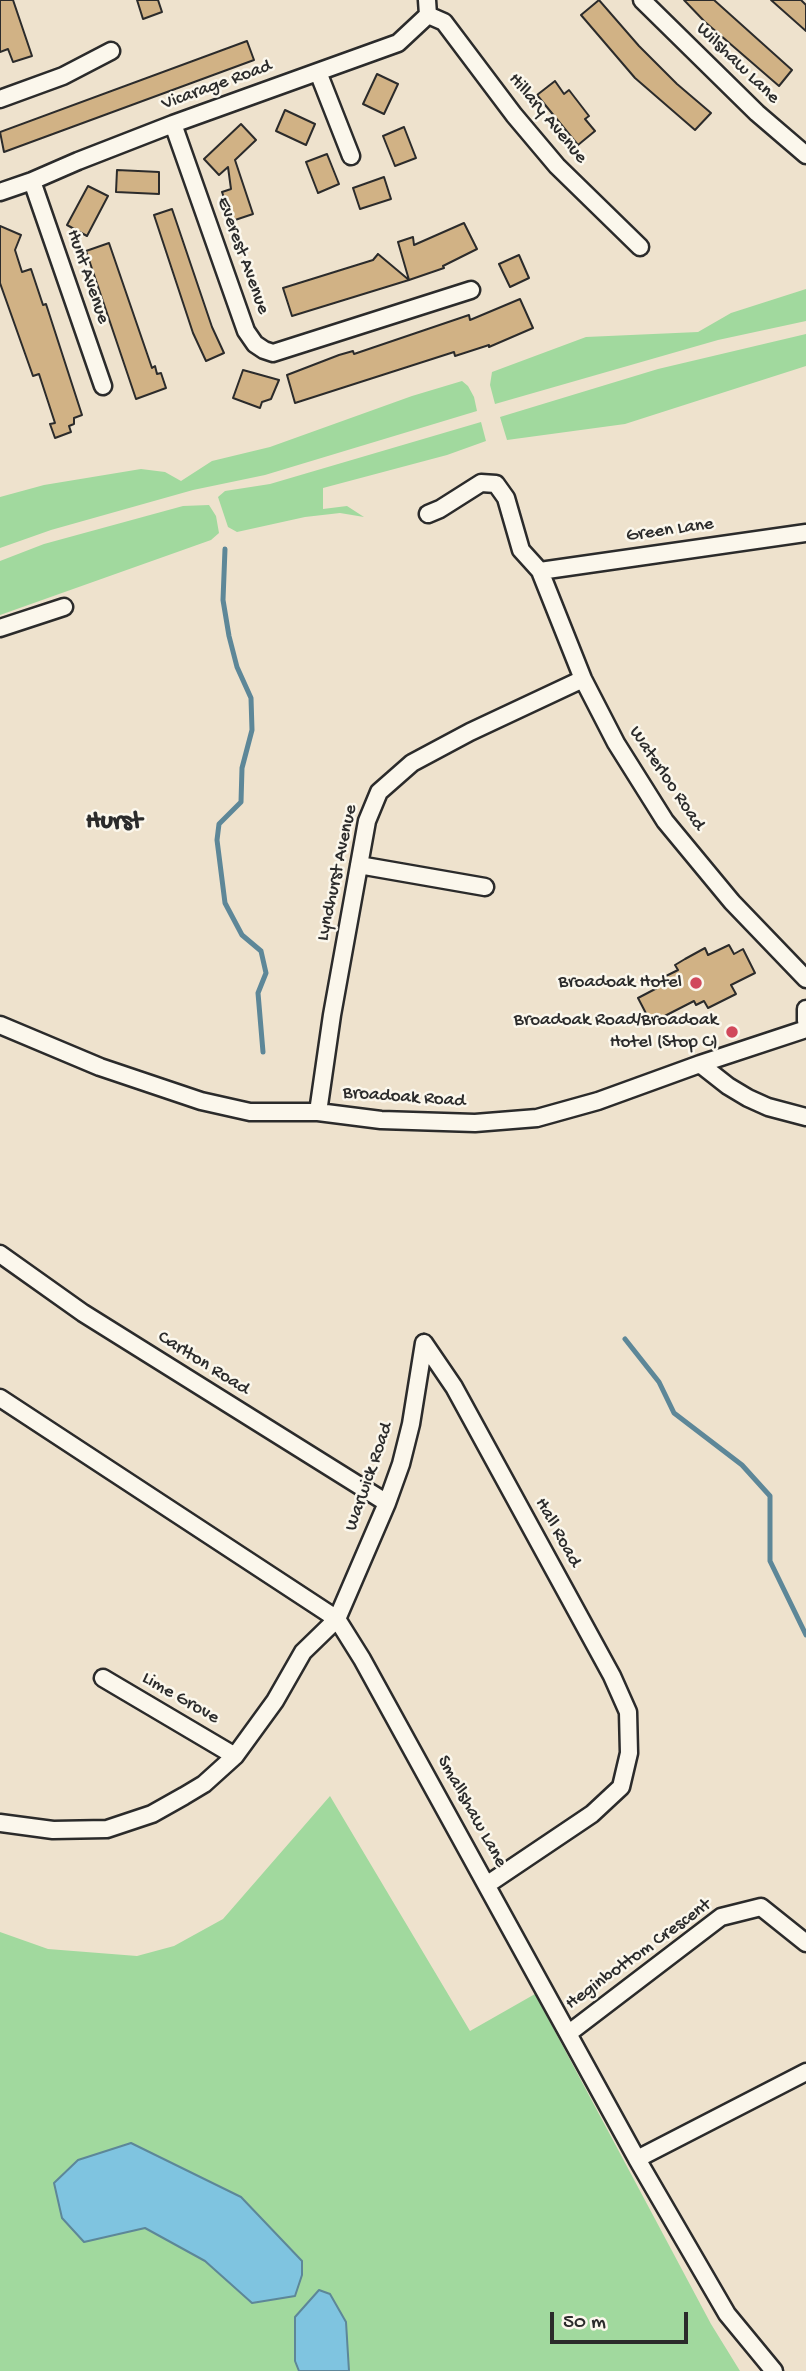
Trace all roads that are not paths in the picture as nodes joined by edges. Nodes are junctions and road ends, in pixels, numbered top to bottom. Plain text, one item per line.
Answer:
1 (642, 0) edge
2 (427, 8) edge
3 (111, 51) dead end
4 (318, 72) junction
5 (0, 99) edge
6 (173, 124) junction
7 (806, 155) edge
8 (351, 156) dead end
9 (32, 181) junction
10 (0, 192) edge
11 (640, 247) dead end
12 (471, 290) dead end
13 (103, 386) dead end
14 (428, 514) dead end
15 (806, 533) edge
16 (540, 571) junction
17 (64, 607) dead end
18 (0, 628) edge
19 (583, 679) junction
20 (359, 865) junction
21 (485, 887) dead end
22 (806, 979) edge
23 (806, 1009) edge
24 (806, 1021) edge
25 (0, 1026) edge
26 (806, 1029) edge
27 (700, 1064) junction
28 (318, 1112) junction
29 (806, 1117) edge
30 (0, 1254) edge
31 (424, 1343) joint
32 (0, 1398) edge
33 (387, 1503) junction
34 (337, 1619) junction
35 (103, 1678) dead end
36 (236, 1756) junction
37 (0, 1823) edge
38 (488, 1884) junction
39 (806, 1943) edge
40 (569, 2033) junction
41 (806, 2072) edge
42 (637, 2159) junction
43 (774, 2371) edge

1 - 7 street, Wilshaw Lane
2 - 4 street, Vicarage Road
2 - 11 street, Hillary Avenue
3 - 5 street
4 - 6 street, Vicarage Road
4 - 8 street
6 - 9 street, Vicarage Road
6 - 12 street, Everest Avenue
9 - 10 street, Vicarage Road
9 - 13 street, Hunt Avenue
14 - 16 street, Waterloo Road
15 - 16 street, Green Lane
16 - 19 street, Waterloo Road
17 - 18 street
19 - 20 street, Lyndhurst Avenue
19 - 22 street, Waterloo Road
20 - 21 street
20 - 28 street, Lyndhurst Avenue
23 - 24 street
25 - 28 street, Broadoak Road
26 - 27 street, Broadoak Road
27 - 28 street, Broadoak Road
27 - 29 street
30 - 33 street, Carlton Road
31 - 33 street, Warwick Road
31 - 38 street, Hall Road
32 - 34 street, Smallshaw Lane
33 - 34 street, Warwick Road
34 - 36 street
34 - 38 street, Smallshaw Lane
35 - 36 street, Lime Grove
36 - 37 street
38 - 40 street, Smallshaw Lane
39 - 40 street, Heginbottom Crescent
40 - 42 street, Smallshaw Lane
41 - 42 street
42 - 43 street, Smallshaw Lane

